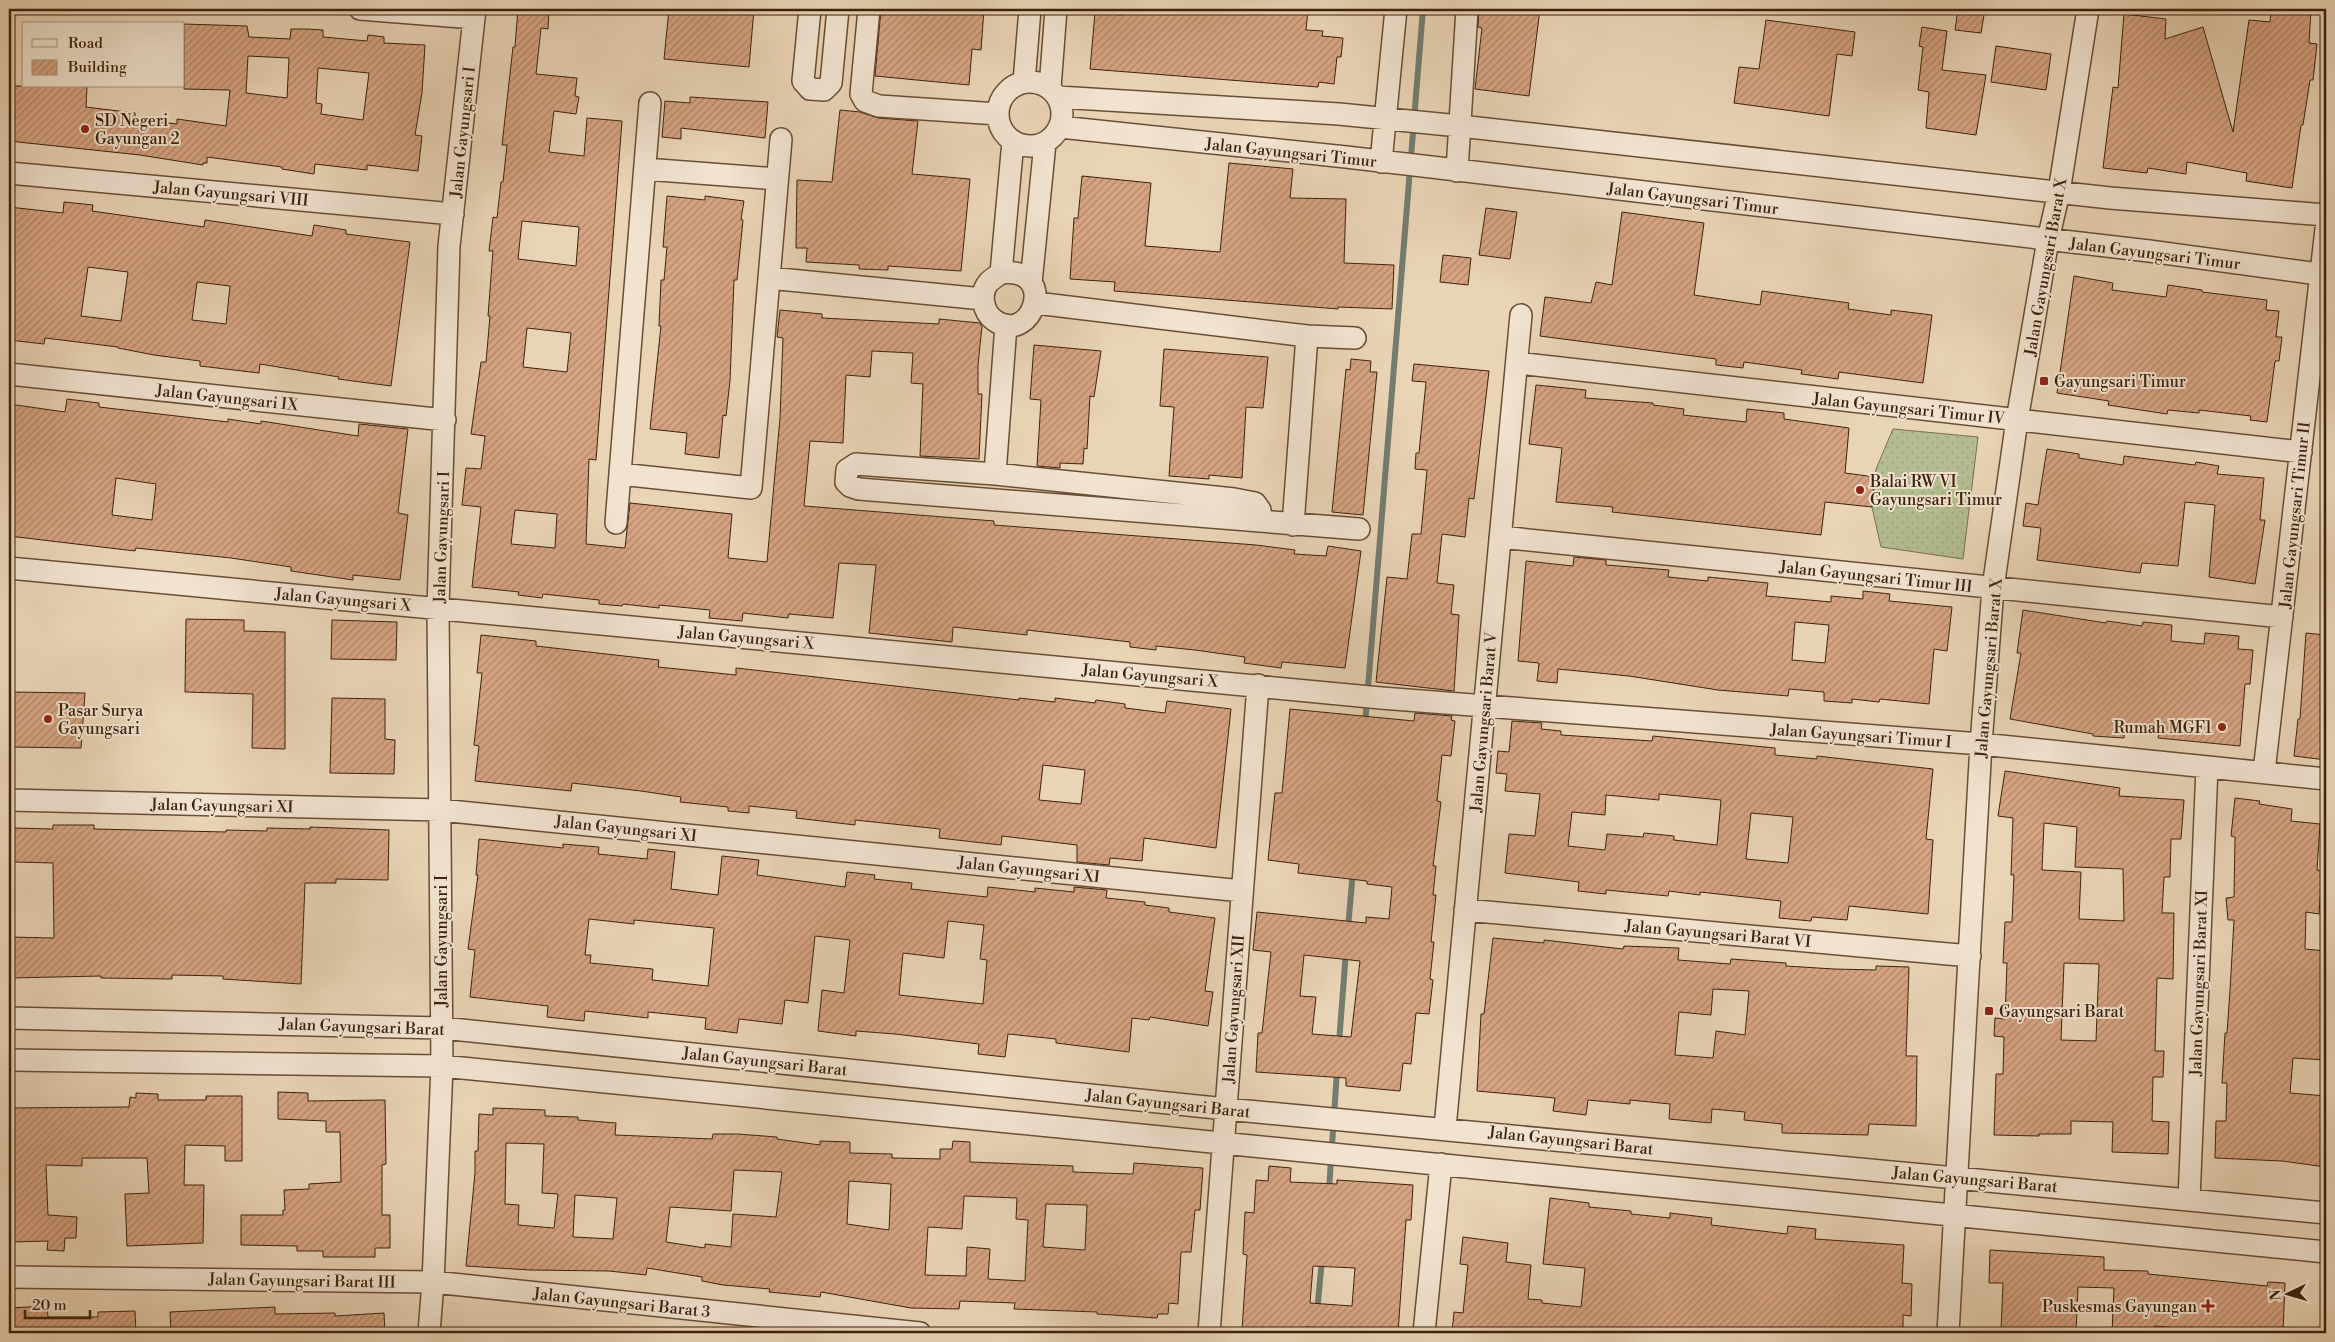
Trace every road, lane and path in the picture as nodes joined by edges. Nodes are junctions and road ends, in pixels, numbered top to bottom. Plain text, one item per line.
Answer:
1 (360, 9) edge
2 (810, 9) edge
3 (838, 9) edge
4 (869, 9) edge
5 (1030, 9) edge
6 (1056, 9) edge
7 (1396, 9) edge
8 (1467, 9) edge
9 (2088, 9) edge
10 (475, 13) edge
11 (1024, 82) junction
12 (1054, 93) junction
13 (650, 103) dead end
14 (998, 114) junction
15 (1393, 120) junction
16 (1451, 125) junction
17 (1060, 127) junction
18 (781, 139) dead end
19 (1014, 141) junction
20 (1045, 143) junction
21 (1388, 162) junction
22 (645, 168) junction
23 (1448, 170) junction
24 (9, 173) edge
25 (777, 179) junction
26 (2059, 192) junction
27 (453, 214) junction
28 (2326, 215) edge
29 (2326, 229) edge
30 (2048, 240) junction
31 (1001, 273) junction
32 (2324, 274) edge
33 (769, 278) junction
34 (1033, 293) junction
35 (983, 299) junction
36 (1521, 315) dead end
37 (1006, 325) junction
38 (1307, 336) junction
39 (1355, 338) dead end
40 (1517, 363) junction
41 (9, 374) edge
42 (445, 420) junction
43 (2017, 420) junction
44 (2301, 452) junction
45 (620, 474) junction
46 (995, 474) junction
47 (1261, 521) junction
48 (616, 523) dead end
49 (1293, 525) junction
50 (1359, 529) dead end
51 (1500, 538) junction
52 (9, 568) edge
53 (1994, 588) junction
54 (438, 608) junction
55 (2282, 617) junction
56 (1258, 686) junction
57 (1484, 707) junction
58 (1981, 744) junction
59 (2207, 767) junction
60 (2264, 772) junction
61 (2326, 779) edge
62 (9, 800) edge
63 (440, 810) junction
64 (1242, 891) junction
65 (1465, 910) junction
66 (1970, 956) junction
67 (9, 1018) edge
68 (442, 1028) junction
69 (9, 1060) edge
70 (442, 1066) junction
71 (1226, 1109) junction
72 (1445, 1128) junction
73 (1223, 1142) junction
74 (1442, 1164) junction
75 (1957, 1177) junction
76 (2189, 1200) junction
77 (2326, 1213) edge
78 (1953, 1215) junction
79 (2326, 1252) edge
80 (9, 1277) edge
81 (424, 1281) junction
82 (429, 1333) edge
83 (920, 1333) edge
84 (1209, 1333) edge
85 (1424, 1333) edge
86 (1948, 1333) edge

1 - 10 street
2 - 3 street
4 - 14 street
5 - 11 street
6 - 12 street
7 - 15 street
8 - 16 street
9 - 26 street, Jalan Gayungsari Barat X
10 - 27 street, Jalan Gayungsari I
11 - 12 street
11 - 14 street
12 - 15 street
12 - 17 street
13 - 22 street
14 - 19 street
15 - 16 street
15 - 21 street
16 - 23 street
16 - 26 street
17 - 20 street
17 - 21 street, Jalan Gayungsari Timur
18 - 25 street
19 - 20 street
19 - 31 street
20 - 34 street
21 - 23 street, Jalan Gayungsari Timur
22 - 25 street
22 - 45 street
23 - 30 street, Jalan Gayungsari Timur
24 - 27 street, Jalan Gayungsari VIII
25 - 33 street
26 - 28 street
26 - 30 street, Jalan Gayungsari Barat X
27 - 42 street, Jalan Gayungsari I
29 - 32 street, Jalan Gayungsari Timur II
30 - 32 street, Jalan Gayungsari Timur
30 - 43 street, Jalan Gayungsari Barat X
31 - 34 street
31 - 35 street
32 - 44 street, Jalan Gayungsari Timur II
33 - 35 street
33 - 45 street
34 - 37 street
34 - 38 street
35 - 37 street
36 - 40 street, Jalan Gayungsari Barat V
37 - 46 street
38 - 39 street
38 - 49 street
40 - 43 street, Jalan Gayungsari Timur IV
40 - 51 street, Jalan Gayungsari Barat V
41 - 42 street, Jalan Gayungsari IX
42 - 54 street, Jalan Gayungsari I
43 - 44 street, Jalan Gayungsari Timur IV
43 - 53 street, Jalan Gayungsari Barat X
44 - 55 street, Jalan Gayungsari Timur II
45 - 48 street
46 - 47 street
46 - 47 street
47 - 49 street
49 - 50 street
51 - 53 street, Jalan Gayungsari Timur III
51 - 57 street, Jalan Gayungsari Barat V
52 - 54 street, Jalan Gayungsari X
53 - 55 street, Jalan Gayungsari Timur III
53 - 58 street, Jalan Gayungsari Barat X
54 - 56 street, Jalan Gayungsari X
54 - 63 street, Jalan Gayungsari I
55 - 60 street, Jalan Gayungsari Timur II
56 - 57 street, Jalan Gayungsari X
56 - 64 street, Jalan Gayungsari XII
57 - 58 street, Jalan Gayungsari Timur I
57 - 65 street, Jalan Gayungsari Barat V
58 - 59 street, Jalan Gayungsari Timur I
58 - 66 street, Jalan Gayungsari Barat X
59 - 60 street, Jalan Gayungsari Timur I
59 - 76 street, Jalan Gayungsari Barat XI
60 - 61 street, Jalan Gayungsari Timur I
62 - 63 street, Jalan Gayungsari XI
63 - 64 street, Jalan Gayungsari XI
63 - 68 street, Jalan Gayungsari I
64 - 71 street, Jalan Gayungsari XII
65 - 66 street, Jalan Gayungsari Barat VI
65 - 72 street, Jalan Gayungsari Barat V
66 - 75 street, Jalan Gayungsari Barat X
67 - 68 street, Jalan Gayungsari Barat
68 - 70 street, Jalan Gayungsari I
68 - 71 street, Jalan Gayungsari Barat
69 - 70 street, Jalan Gayungsari Barat
70 - 73 street, Jalan Gayungsari Barat
70 - 81 street
71 - 72 street, Jalan Gayungsari Barat
71 - 73 street, Jalan Gayungsari XII
72 - 75 street, Jalan Gayungsari Barat
73 - 74 street, Jalan Gayungsari Barat
73 - 84 street, Jalan Gayungsari XII
74 - 78 street, Jalan Gayungsari Barat
74 - 85 street
75 - 76 street, Jalan Gayungsari Barat
75 - 78 street, Jalan Gayungsari Barat X
76 - 77 street, Jalan Gayungsari Barat
78 - 79 street, Jalan Gayungsari Barat
78 - 86 street, Jalan Gayungsari Barat X
80 - 81 street, Jalan Gayungsari Barat III
81 - 82 street
81 - 83 street, Jalan Gayungsari Barat 3

